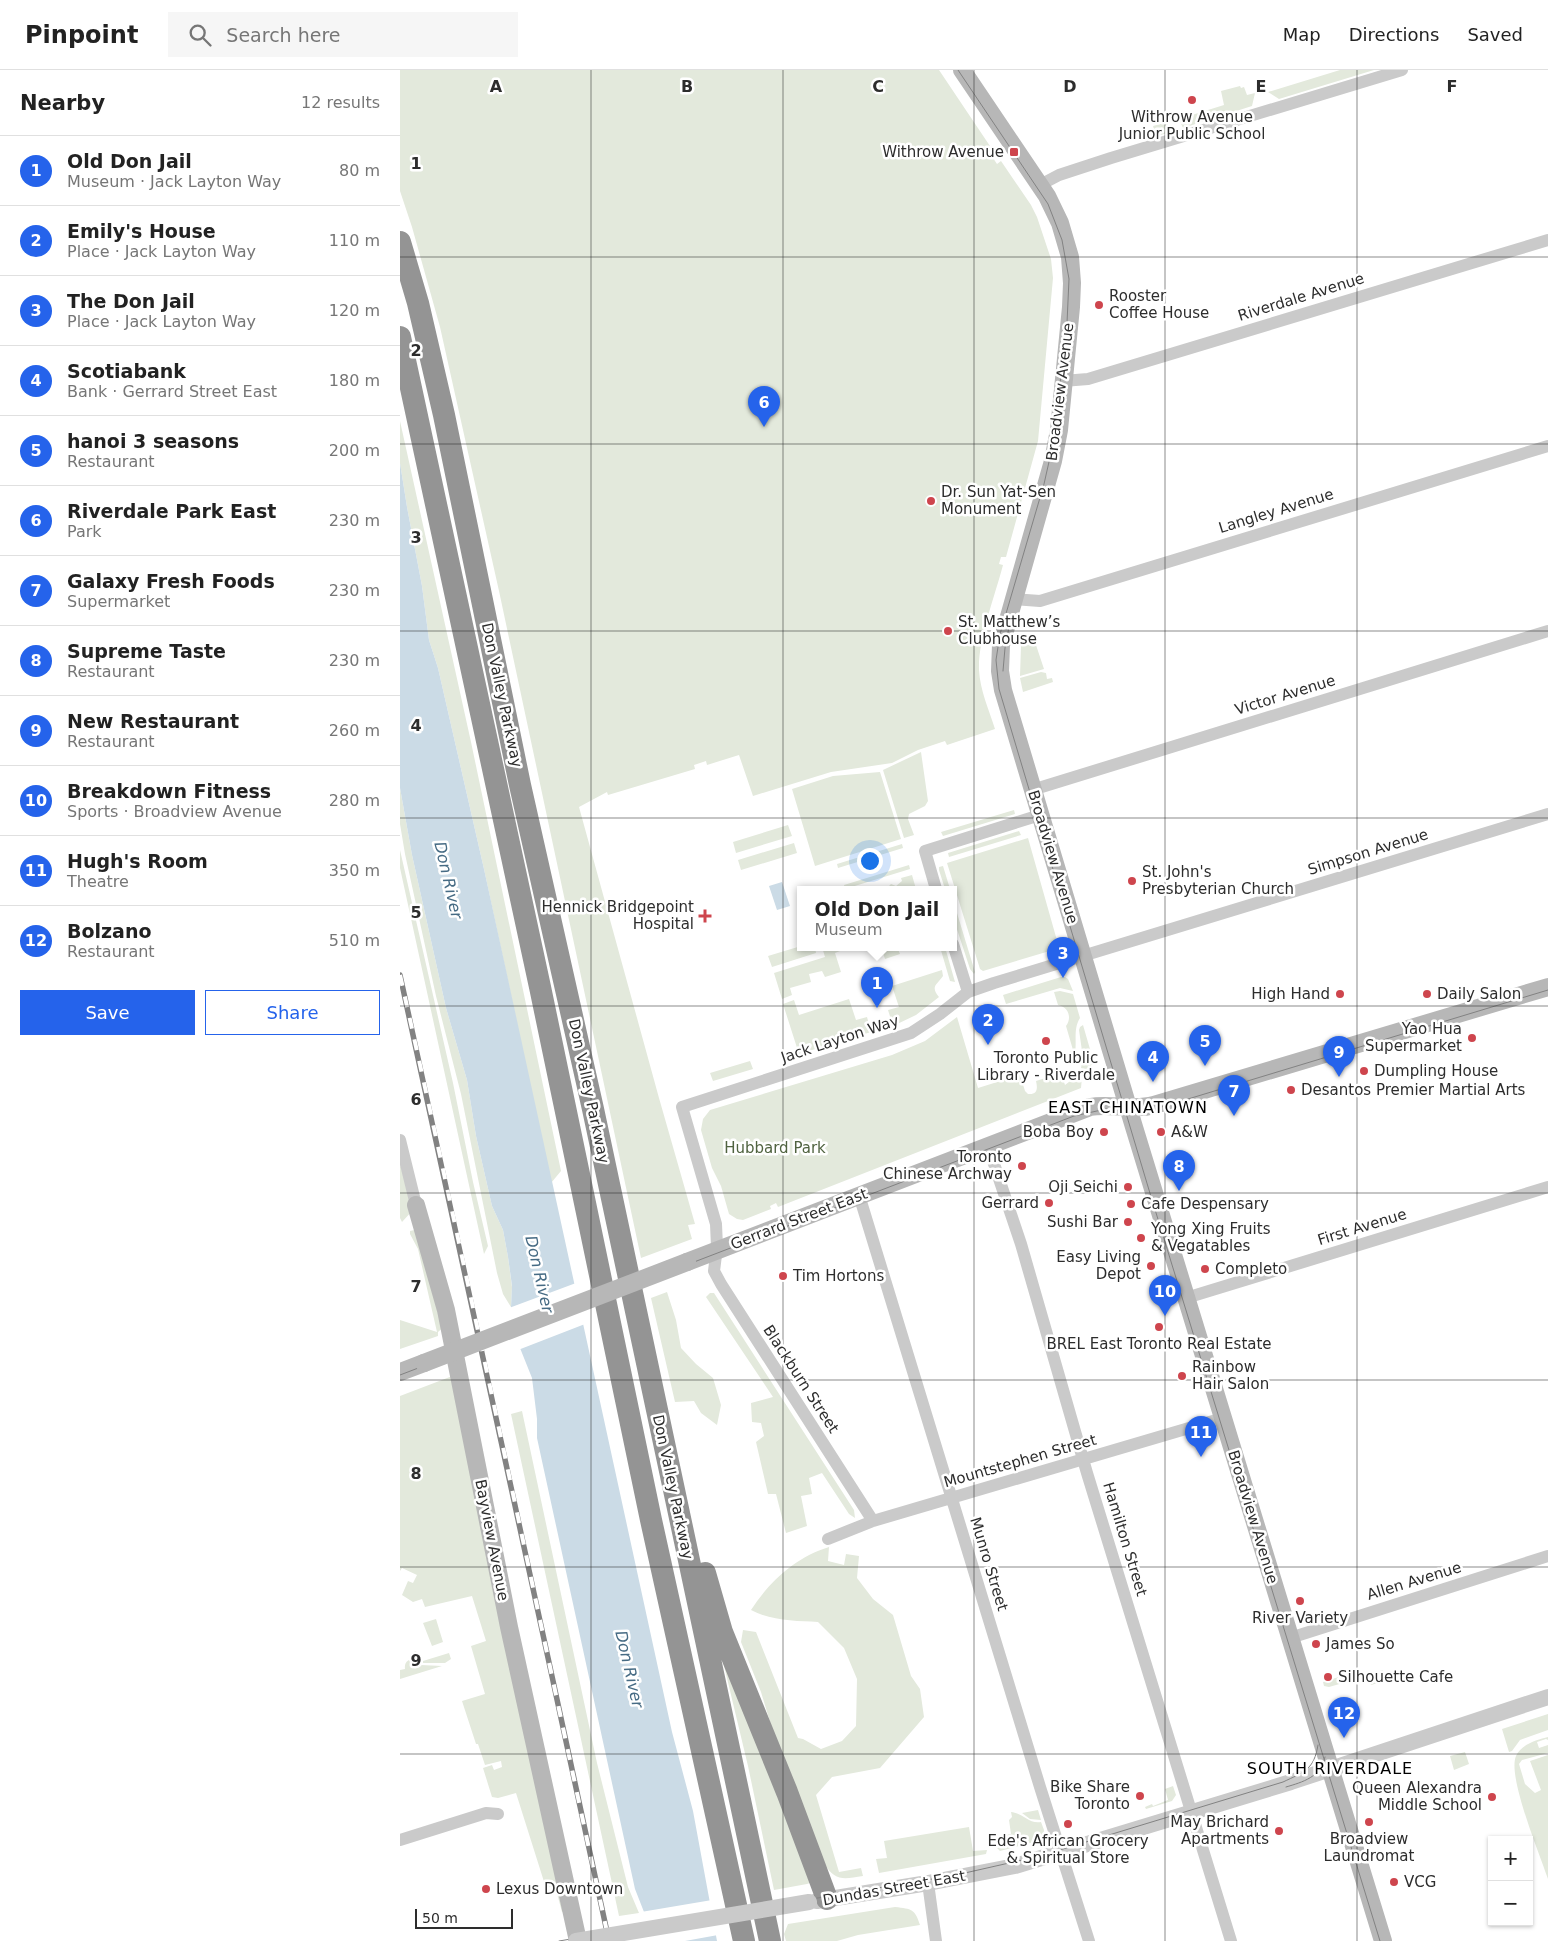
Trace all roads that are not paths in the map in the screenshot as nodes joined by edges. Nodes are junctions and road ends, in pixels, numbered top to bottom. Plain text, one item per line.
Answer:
1 (962, 70) edge
2 (1402, 70) edge
3 (1040, 185) junction
4 (1548, 240) edge
5 (400, 242) edge
6 (400, 336) edge
7 (1064, 381) junction
8 (1548, 446) edge
9 (1014, 599) junction
10 (1548, 630) edge
11 (1032, 790) junction
12 (1548, 814) edge
13 (1040, 815) junction
14 (935, 886) edge
15 (955, 951) edge
16 (1083, 956) junction
17 (1548, 987) edge
18 (968, 992) junction
19 (682, 1107) joint
20 (1128, 1107) junction
21 (400, 1140) edge
22 (988, 1146) junction
23 (1548, 1187) edge
24 (859, 1195) junction
25 (416, 1205) joint
26 (716, 1251) junction
27 (1186, 1298) junction
28 (400, 1372) edge
29 (1223, 1418) junction
30 (1084, 1459) junction
31 (675, 1494) junction
32 (952, 1498) junction
33 (873, 1521) junction
34 (828, 1539) dead end
35 (1548, 1556) edge
36 (1290, 1638) junction
37 (1548, 1697) edge
38 (1330, 1768) junction
39 (1192, 1813) junction
40 (498, 1814) dead end
41 (400, 1840) edge
42 (1062, 1852) junction
43 (928, 1883) junction
44 (818, 1901) junction
45 (577, 1941) edge
46 (744, 1941) edge
47 (770, 1941) edge
48 (936, 1941) edge
49 (1089, 1941) edge
50 (1231, 1941) edge
51 (1383, 1941) edge

1 - 3 main road, Broadview Avenue
2 - 3 street
3 - 7 main road, Broadview Avenue
4 - 7 street, Riverdale Avenue
5 - 31 highway, Don Valley Parkway
6 - 46 highway, Don Valley Parkway
7 - 9 main road, Broadview Avenue
8 - 9 street, Langley Avenue
9 - 11 main road, Broadview Avenue
10 - 11 street, Victor Avenue
11 - 13 main road, Broadview Avenue
12 - 16 street, Simpson Avenue
13 - 14 street
13 - 16 main road, Broadview Avenue
15 - 18 street
16 - 18 street, Jack Layton Way
16 - 20 main road, Broadview Avenue
17 - 20 main road, Gerrard Street East
18 - 19 street, Jack Layton Way
19 - 26 street, Blackburn Street
20 - 22 main road, Gerrard Street East
20 - 27 main road, Broadview Avenue
21 - 25 street, Bayview Avenue
22 - 24 main road, Gerrard Street East
22 - 30 street, Hamilton Street
23 - 27 street, First Avenue
24 - 26 main road, Gerrard Street East
24 - 32 street, Munro Street
25 - 45 main road, Bayview Avenue
26 - 28 main road, Gerrard Street East, bridge
26 - 33 street, Blackburn Street
27 - 29 main road, Broadview Avenue
29 - 30 street, Mountstephen Street
29 - 36 main road, Broadview Avenue
30 - 32 street, Mountstephen Street
30 - 39 street, Hamilton Street
31 - 44 highway
31 - 47 highway, Don Valley Parkway
32 - 33 street, Mountstephen Street
32 - 42 street, Munro Street
33 - 34 street, Mountstephen Street
35 - 36 street, Allen Avenue
36 - 38 main road, Broadview Avenue
37 - 38 street, Dundas Street East
38 - 39 street, Dundas Street East
38 - 51 main road, Broadview Avenue
39 - 42 street, Dundas Street East
39 - 50 street, Hamilton Street
40 - 41 street
42 - 43 street, Dundas Street East
42 - 49 street, Munro Street
43 - 44 street, Dundas Street East
43 - 48 street
44 - 45 street, Dundas Street East, bridge

